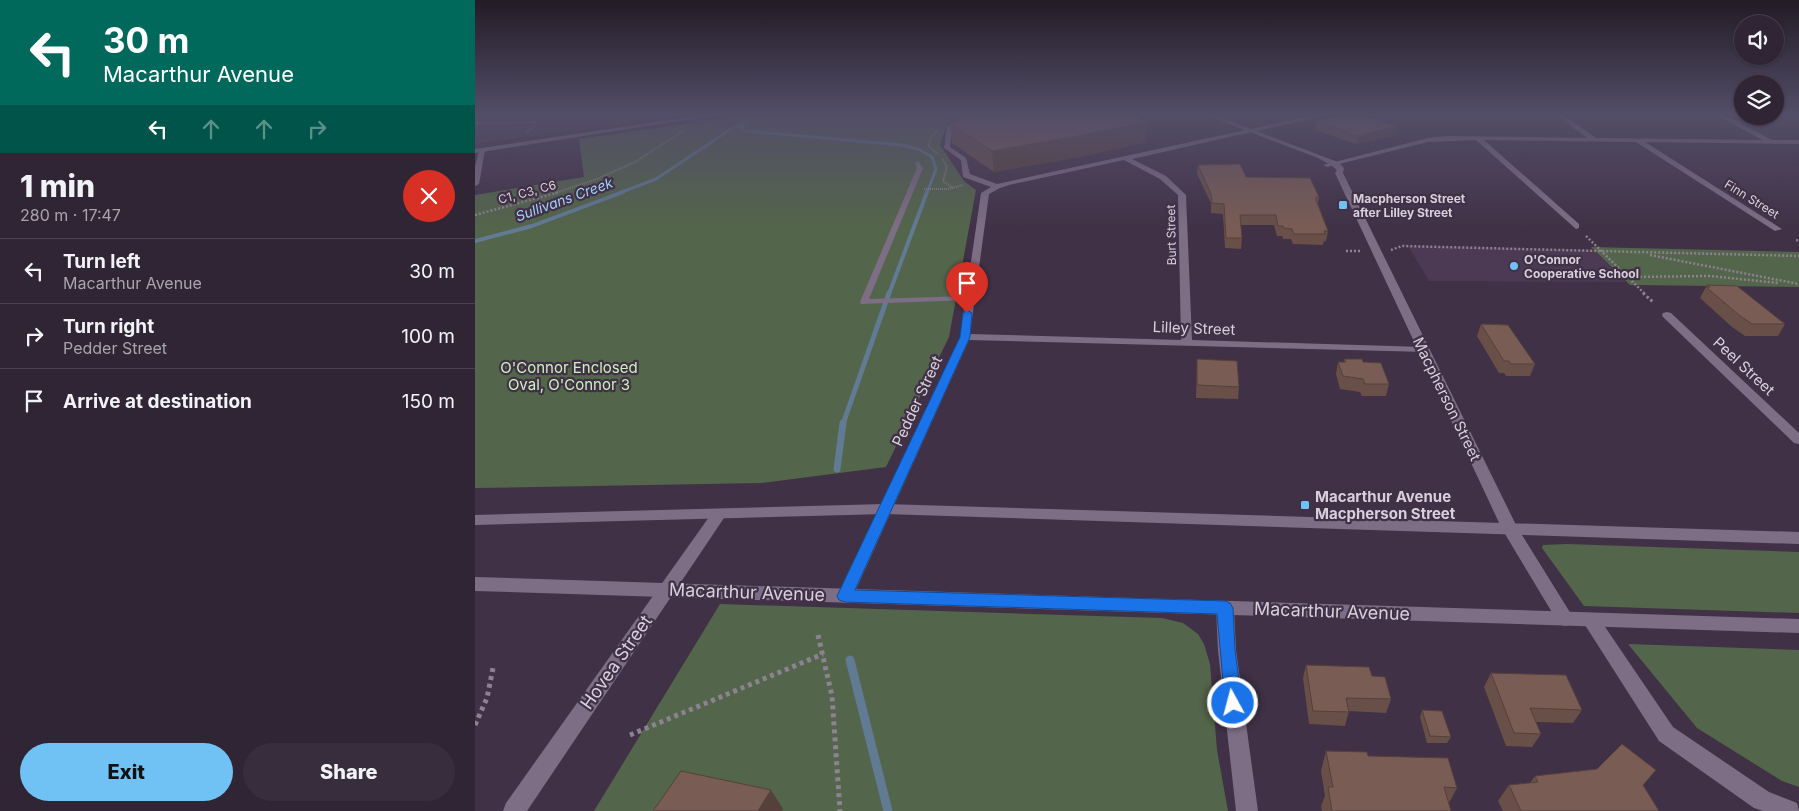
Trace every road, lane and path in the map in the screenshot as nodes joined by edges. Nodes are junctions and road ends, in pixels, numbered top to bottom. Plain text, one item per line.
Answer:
1 (479, 152) edge
2 (650, 152) edge
3 (953, 152) edge
4 (1154, 152) edge
5 (1302, 152) edge
6 (1388, 152) edge
7 (1493, 152) edge
8 (1656, 152) edge
9 (1125, 158) junction
10 (917, 163) dead end
11 (1333, 168) junction
12 (943, 181) dead end
13 (475, 184) edge
14 (965, 185) dead end
15 (997, 186) junction
16 (939, 189) junction
17 (915, 190) junction
18 (475, 215) edge
19 (1576, 226) dead end
20 (1778, 228) dead end
21 (1586, 236) dead end
22 (1601, 250) junction
23 (1346, 251) dead end
24 (1365, 251) dead end
25 (1388, 251) dead end
26 (1629, 252) junction
27 (1799, 256) edge
28 (1628, 277) junction
29 (1793, 283) junction
30 (1799, 284) edge
31 (970, 298) junction
32 (1653, 302) dead end
33 (1667, 315) dead end
34 (965, 337) junction
35 (1187, 343) junction
36 (1423, 350) junction
37 (1799, 440) edge
38 (885, 509) junction
39 (719, 514) junction
40 (475, 520) edge
41 (1510, 529) junction
42 (1799, 538) edge
43 (475, 584) edge
44 (666, 589) junction
45 (845, 596) junction
46 (1225, 608) junction
47 (1565, 619) junction
48 (1591, 620) junction
49 (1799, 626) edge
50 (818, 635) dead end
51 (823, 654) junction
52 (493, 668) dead end
53 (475, 725) edge
54 (631, 735) dead end
55 (514, 811) edge
56 (840, 811) edge
57 (1247, 811) edge
58 (1789, 811) edge

1 - 13 street
2 - 18 path, C1, C3, C6
3 - 15 street
4 - 9 street
5 - 11 street
6 - 11 street
7 - 19 street
8 - 20 street, Finn Street
9 - 15 street
9 - 35 street, Burt Street
10 - 17 lane
11 - 36 street, Macpherson Street
12 - 16 path
14 - 16 path
15 - 31 street, Pedder Street
16 - 17 path
17 - 31 lane
21 - 22 path
22 - 25 path
22 - 26 path
22 - 28 path
23 - 24 path
26 - 27 path
26 - 29 path
28 - 29 path
28 - 32 path
29 - 30 path
31 - 34 street, Pedder Street
33 - 37 street, Peel Street
34 - 35 street, Lilley Street
34 - 38 street, Pedder Street
35 - 36 street, Lilley Street
36 - 41 street, Macpherson Street
38 - 39 street
38 - 41 street
38 - 45 street, Pedder Street
39 - 40 street
39 - 44 street, Hovea Street
41 - 42 street
41 - 47 street, Macpherson Street
43 - 44 street, Macarthur Avenue
44 - 45 street, Macarthur Avenue
44 - 55 street, Hovea Street
45 - 46 street, Macarthur Avenue
46 - 47 street, Macarthur Avenue
46 - 57 street
47 - 48 street, Macarthur Avenue
48 - 49 street, Macarthur Avenue
48 - 58 street
50 - 51 path
51 - 54 path
51 - 56 path
52 - 53 path

